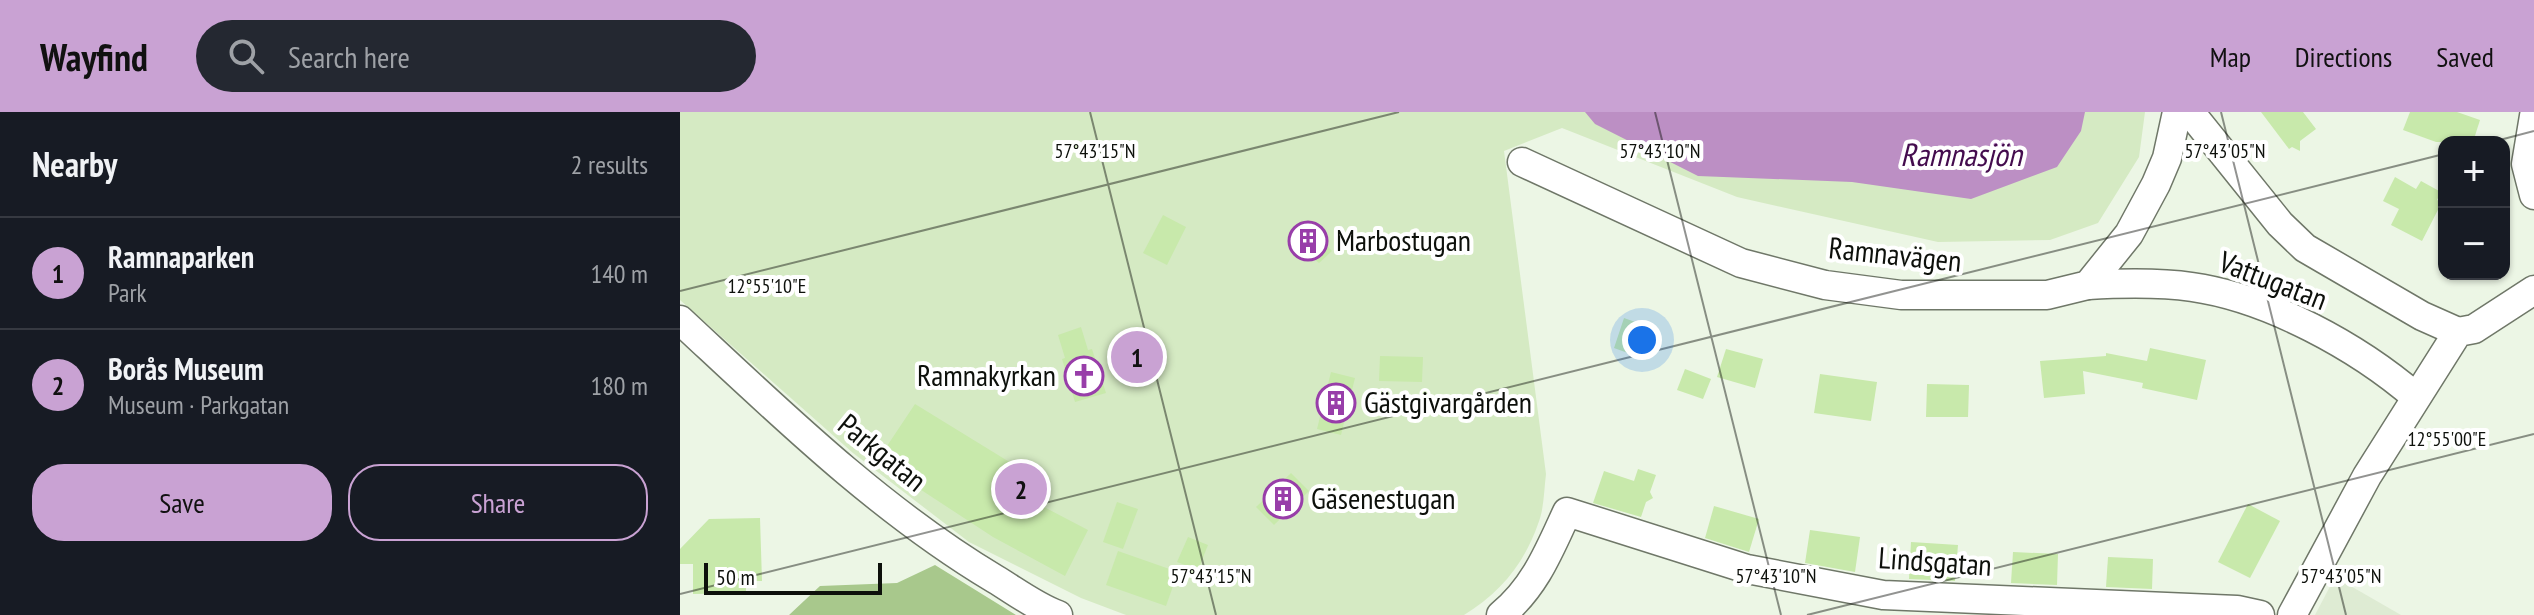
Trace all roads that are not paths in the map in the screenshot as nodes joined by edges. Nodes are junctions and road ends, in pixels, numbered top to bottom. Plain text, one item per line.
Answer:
1 (2177, 112) edge
2 (2190, 112) edge
3 (2534, 116) edge
4 (1522, 162) dead end
5 (2534, 195) edge
6 (2088, 285) junction
7 (2534, 290) edge
8 (680, 320) edge
9 (2458, 332) junction
10 (2416, 397) junction
11 (1058, 615) edge
12 (1501, 615) edge
13 (2260, 615) edge
14 (2292, 615) edge

1 - 6 street
2 - 9 street, Vattugatan
3 - 5 street
4 - 6 street, Ramnavägen
6 - 10 street, Vattugatan
7 - 9 street
8 - 11 street, Parkgatan
9 - 10 street
10 - 14 street
12 - 13 street, Lindsgatan

